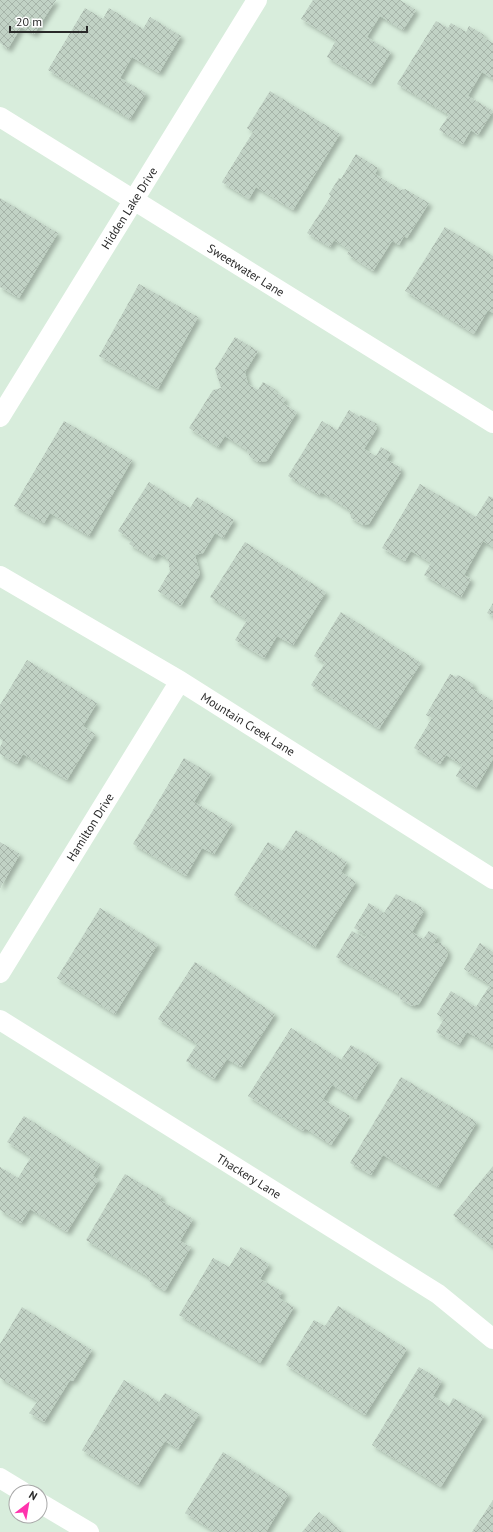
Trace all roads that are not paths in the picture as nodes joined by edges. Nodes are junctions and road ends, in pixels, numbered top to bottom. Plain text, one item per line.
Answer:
1 (258, 0) edge
2 (0, 117) edge
3 (134, 200) junction
4 (0, 417) edge
5 (493, 423) edge
6 (0, 576) edge
7 (180, 681) junction
8 (493, 879) edge
9 (0, 974) edge
10 (0, 1020) edge
11 (493, 1339) edge
12 (0, 1478) edge
13 (9, 1484) edge
14 (48, 1507) edge
15 (89, 1532) edge

1 - 3 street, Hidden Lake Drive
2 - 3 street, Sweetwater Lane
3 - 4 street, Hidden Lake Drive
3 - 5 street, Sweetwater Lane
6 - 7 street, Mountain Creek Lane
7 - 8 street, Mountain Creek Lane
7 - 9 street, Hamilton Drive
10 - 11 street, Thackery Lane
12 - 13 street
14 - 15 street

